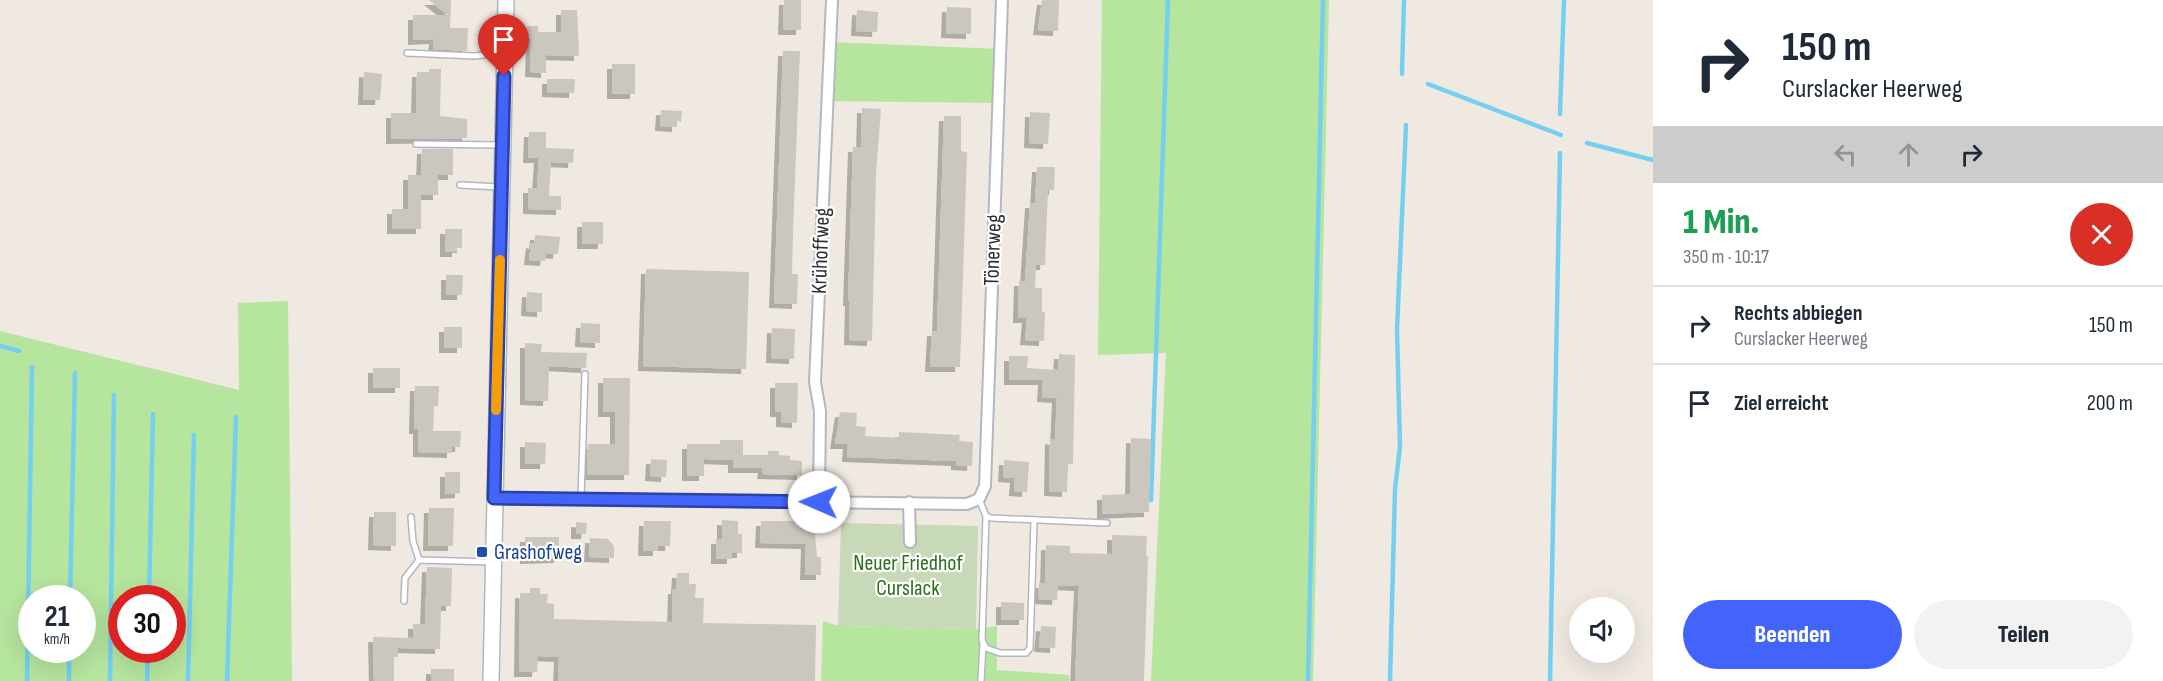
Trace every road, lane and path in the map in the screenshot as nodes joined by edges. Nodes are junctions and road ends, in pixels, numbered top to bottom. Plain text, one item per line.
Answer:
1 (506, 0) edge
2 (832, 0) edge
3 (1002, 0) edge
4 (407, 53) dead end
5 (504, 53) junction
6 (416, 144) dead end
7 (502, 146) junction
8 (460, 185) dead end
9 (501, 186) junction
10 (585, 374) dead end
11 (494, 498) junction
12 (581, 499) junction
13 (979, 499) junction
14 (819, 502) junction
15 (909, 502) junction
16 (986, 516) junction
17 (411, 517) dead end
18 (1034, 521) junction
19 (1107, 523) dead end
20 (910, 542) dead end
21 (418, 560) junction
22 (493, 562) junction
23 (404, 601) dead end
24 (983, 644) junction
25 (491, 681) edge
26 (981, 681) edge

1 - 5 main road
2 - 14 street, Krühoffweg
3 - 13 street, Tönerweg
4 - 5 lane
5 - 7 main road
6 - 7 lane
7 - 9 main road
8 - 9 lane
9 - 11 main road
10 - 12 lane
11 - 12 street
11 - 22 main road
12 - 14 street
13 - 15 street
13 - 16 lane
14 - 15 street
15 - 20 street
16 - 18 lane
16 - 24 lane
17 - 21 lane
18 - 19 lane
18 - 24 lane
21 - 22 lane
21 - 23 lane
22 - 25 main road
24 - 26 lane

